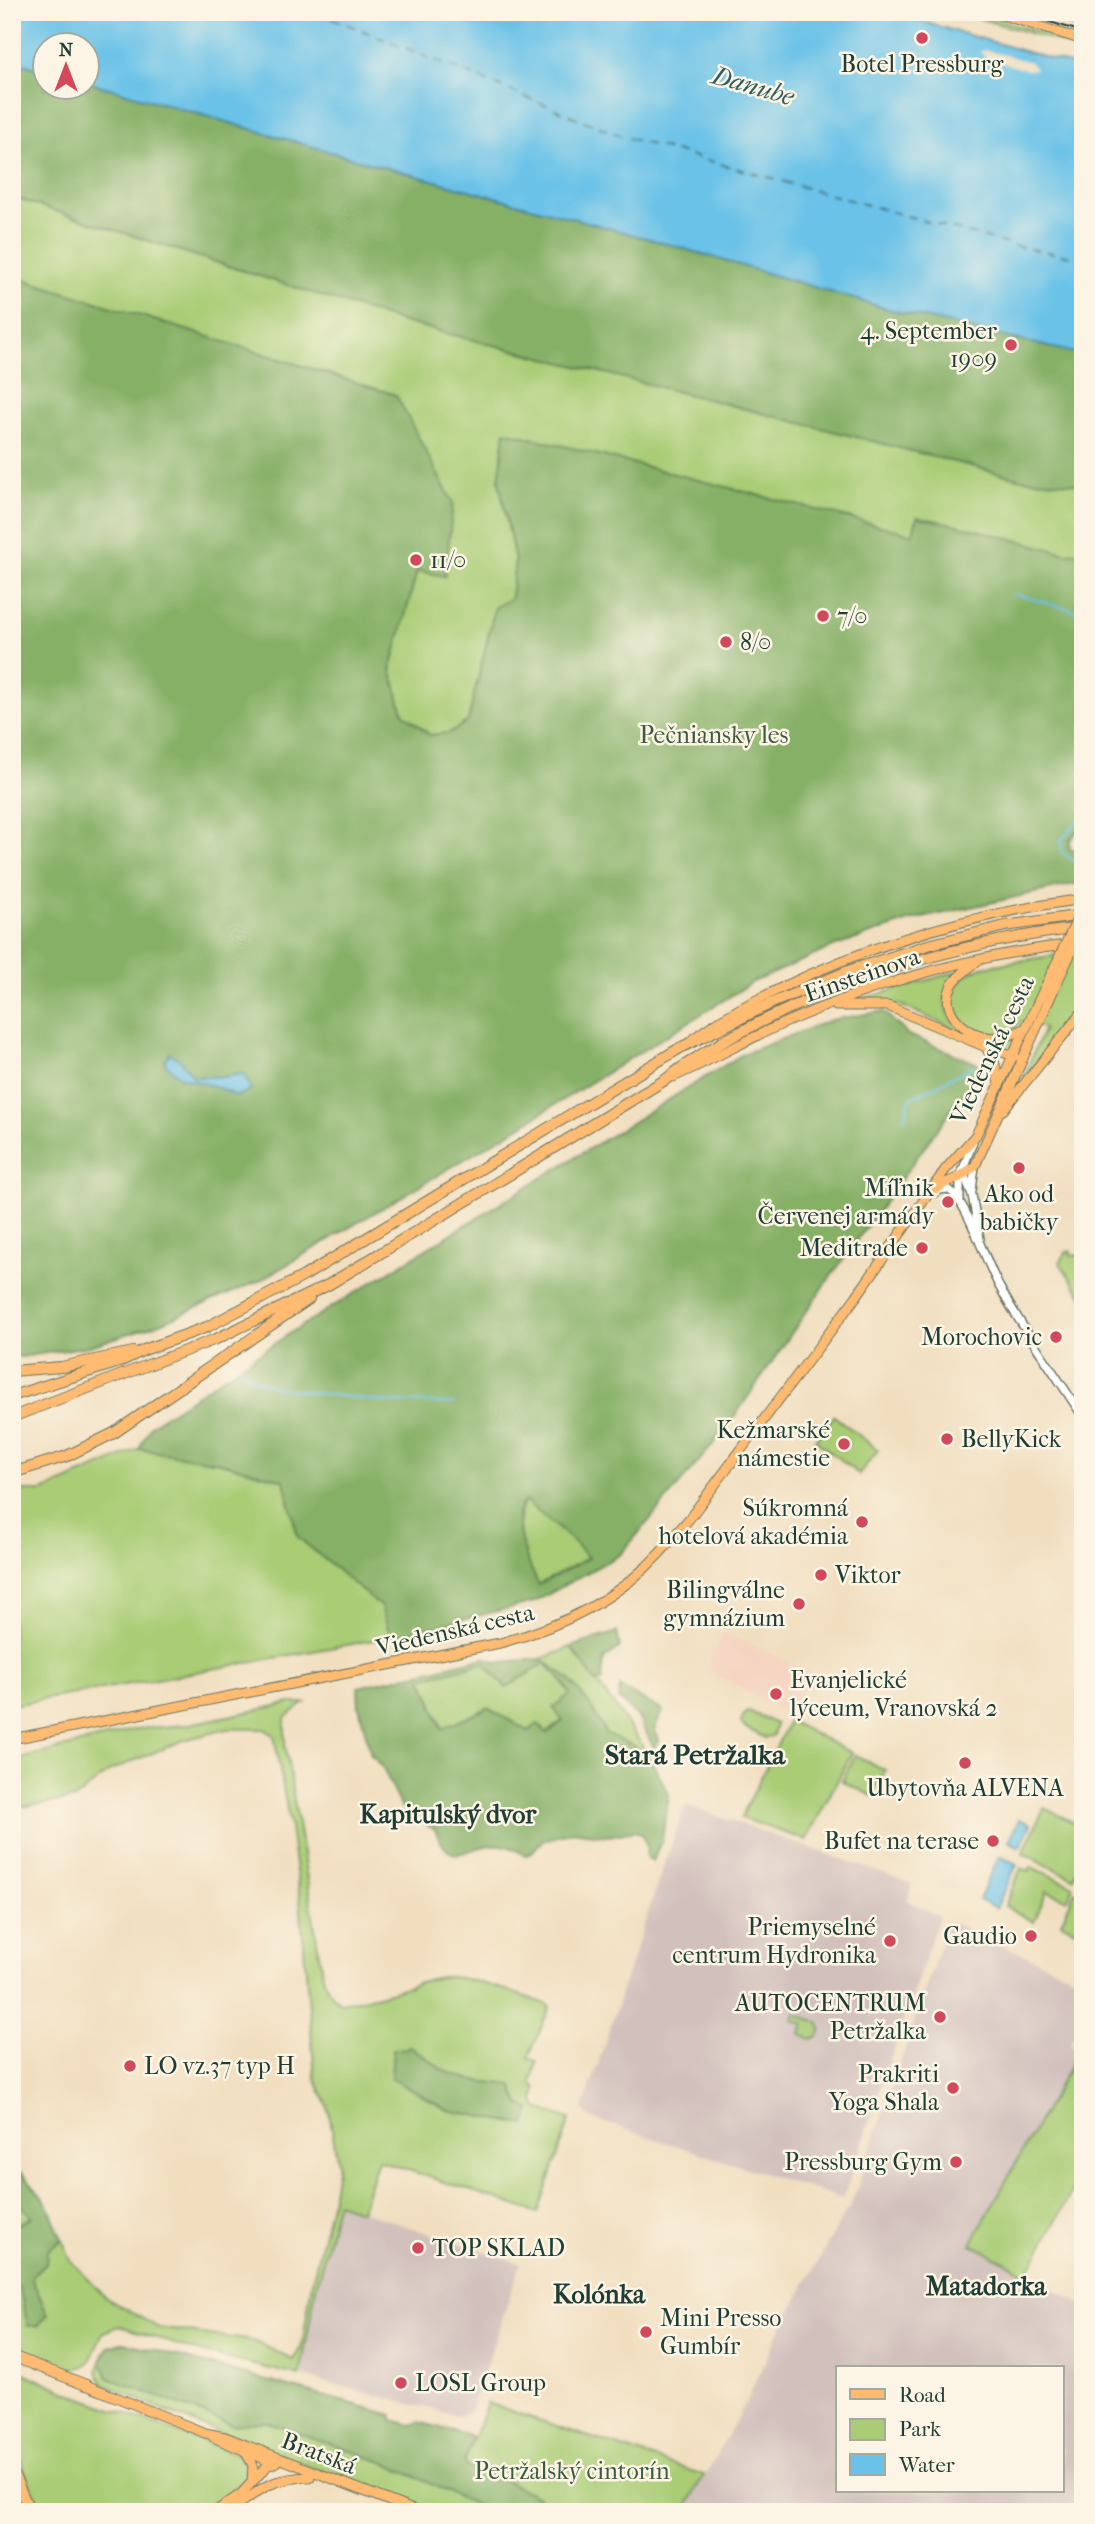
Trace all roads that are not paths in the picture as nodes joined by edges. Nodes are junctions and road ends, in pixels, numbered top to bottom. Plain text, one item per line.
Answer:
1 (993, 12) edge
2 (1052, 12) edge
3 (1083, 22) edge
4 (1083, 40) edge
5 (1083, 899) edge
6 (1083, 907) edge
7 (1083, 915) edge
8 (1083, 927) edge
9 (1083, 943) edge
10 (979, 960) junction
11 (1050, 987) junction
12 (827, 1006) junction
13 (1083, 1011) edge
14 (1024, 1029) junction
15 (986, 1047) junction
16 (680, 1048) junction
17 (1027, 1049) junction
18 (1012, 1056) junction
19 (665, 1080) junction
20 (999, 1084) junction
21 (995, 1120) junction
22 (976, 1135) junction
23 (975, 1166) junction
24 (962, 1173) junction
25 (937, 1182) junction
26 (935, 1193) junction
27 (972, 1195) junction
28 (924, 1203) junction
29 (961, 1204) junction
30 (983, 1253) junction
31 (328, 1284) junction
32 (144, 1350) junction
33 (12, 1371) edge
34 (12, 1396) edge
35 (12, 1417) edge
36 (1083, 1417) edge
37 (12, 1474) edge
38 (12, 1739) edge
39 (12, 2356) edge
40 (86, 2385) joint
41 (205, 2433) junction
42 (246, 2453) junction
43 (267, 2454) junction
44 (286, 2462) junction
45 (274, 2463) junction
46 (12, 2471) edge
47 (310, 2477) junction
48 (252, 2482) junction
49 (268, 2483) junction
50 (12, 2501) edge
51 (17, 2512) edge
52 (30, 2512) edge
53 (215, 2512) edge
54 (229, 2512) edge
55 (402, 2512) edge
56 (418, 2512) edge

1 - 4 main road
2 - 3 main road
5 - 16 main road, Einsteinova
6 - 11 main road, Viedenská cesta, bridge
7 - 16 highway
8 - 11 main road, Viedenská cesta, bridge
8 - 19 highway
9 - 10 main road, Einsteinova
10 - 12 main road, Einsteinova
10 - 14 main road
11 - 14 main road, Viedenská cesta
11 - 17 main road, Viedenská cesta
12 - 15 main road
12 - 19 main road, Einsteinova
13 - 21 main road
14 - 18 main road, Viedenská cesta
15 - 18 main road
15 - 20 main road
16 - 32 highway
17 - 18 main road
17 - 21 main road, Viedenská cesta
18 - 20 main road, Viedenská cesta
19 - 31 highway
20 - 22 main road, Viedenská cesta
21 - 23 main road, Viedenská cesta
22 - 24 street
22 - 25 main road, Viedenská cesta
23 - 24 main road, Viedenská cesta
23 - 27 street
24 - 25 street
24 - 26 main road, Viedenská cesta
24 - 27 street
24 - 29 street
25 - 28 main road, Viedenská cesta
26 - 28 main road, Viedenská cesta
26 - 29 street
27 - 30 street
28 - 38 main road, Viedenská cesta
29 - 30 street
30 - 36 street
31 - 35 highway
31 - 37 highway
32 - 33 highway
32 - 34 highway
39 - 40 highway
40 - 41 main road, Bratská
41 - 42 main road, Bratská
41 - 43 main road, Bratská
42 - 45 main road, Bratská
42 - 48 main road
43 - 44 main road, Bratská
43 - 45 main road
44 - 45 main road
44 - 56 main road, Bratská
45 - 47 main road, Bratská
45 - 48 main road
45 - 49 main road
46 - 52 highway
47 - 49 main road
47 - 55 main road, Bratská
48 - 53 main road
49 - 54 main road
50 - 51 highway

